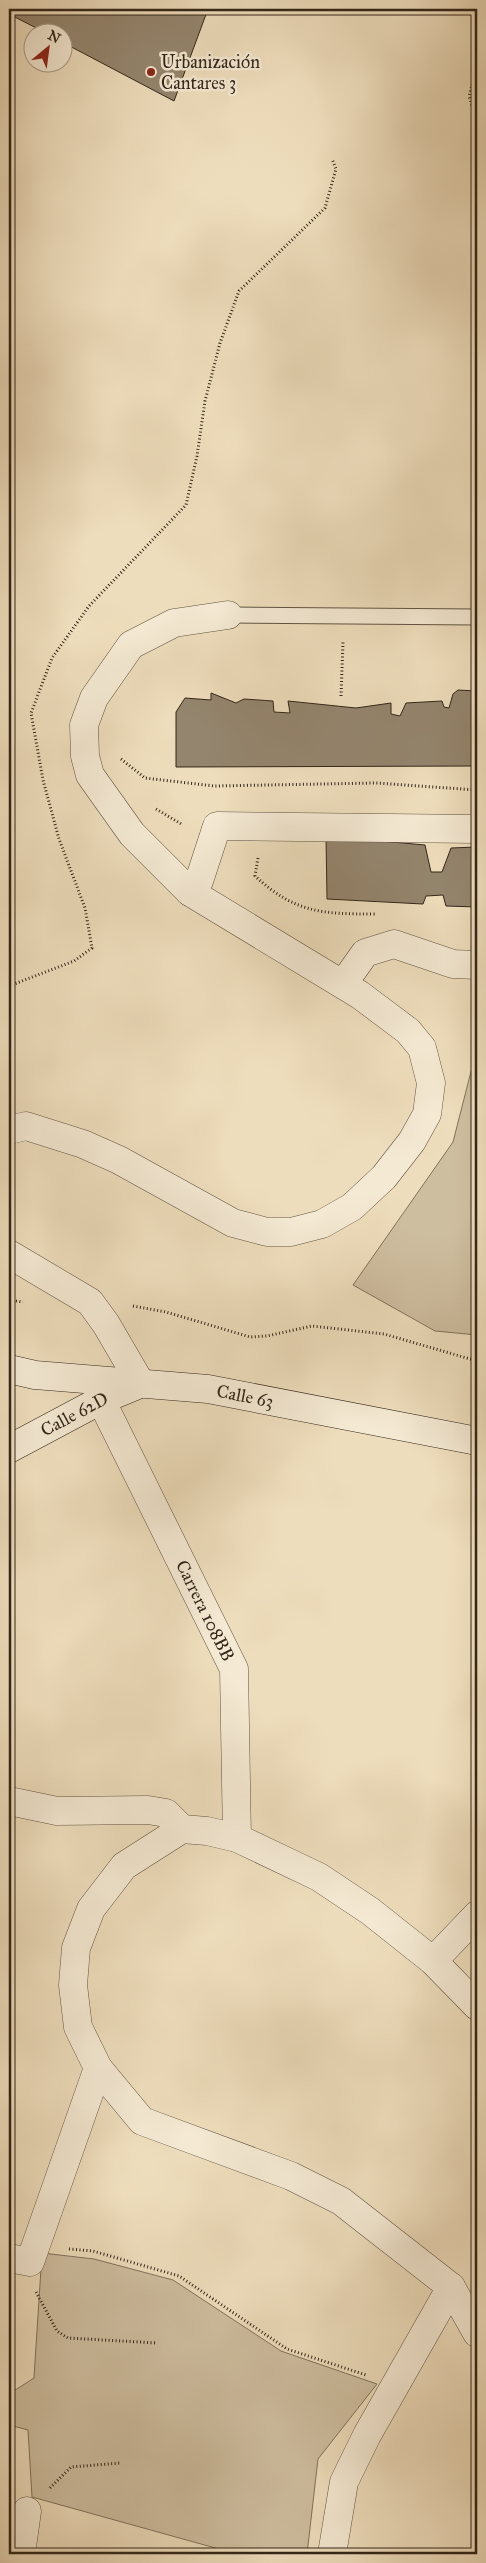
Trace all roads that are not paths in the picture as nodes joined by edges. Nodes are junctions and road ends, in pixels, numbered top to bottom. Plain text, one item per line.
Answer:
1 (228, 615) joint
2 (477, 617) edge
3 (477, 829) edge
4 (190, 892) junction
5 (477, 964) edge
6 (343, 984) junction
7 (9, 1130) edge
8 (9, 1254) edge
9 (9, 1368) edge
10 (141, 1384) junction
11 (101, 1400) junction
12 (477, 1441) edge
13 (9, 1449) edge
14 (9, 1800) edge
15 (182, 1830) junction
16 (237, 1838) junction
17 (477, 1915) edge
18 (433, 1962) junction
19 (477, 2006) edge
20 (98, 2068) junction
21 (24, 2255) edge
22 (451, 2287) junction
23 (477, 2334) edge
24 (26, 2511) road end
25 (21, 2554) edge
26 (332, 2554) edge

1 - 2 lane
1 - 4 street
3 - 4 street
4 - 6 street
5 - 6 street
6 - 7 street
8 - 10 street
9 - 10 street, Calle 63
10 - 11 street, Calle 62D
10 - 12 street, Calle 63
11 - 13 street, Calle 62D
11 - 16 street, Carrera 108BB
14 - 15 street
15 - 16 street
15 - 20 street
16 - 18 street
17 - 18 street
18 - 19 street
20 - 21 street
20 - 22 street
22 - 23 street
22 - 26 street
24 - 25 street

